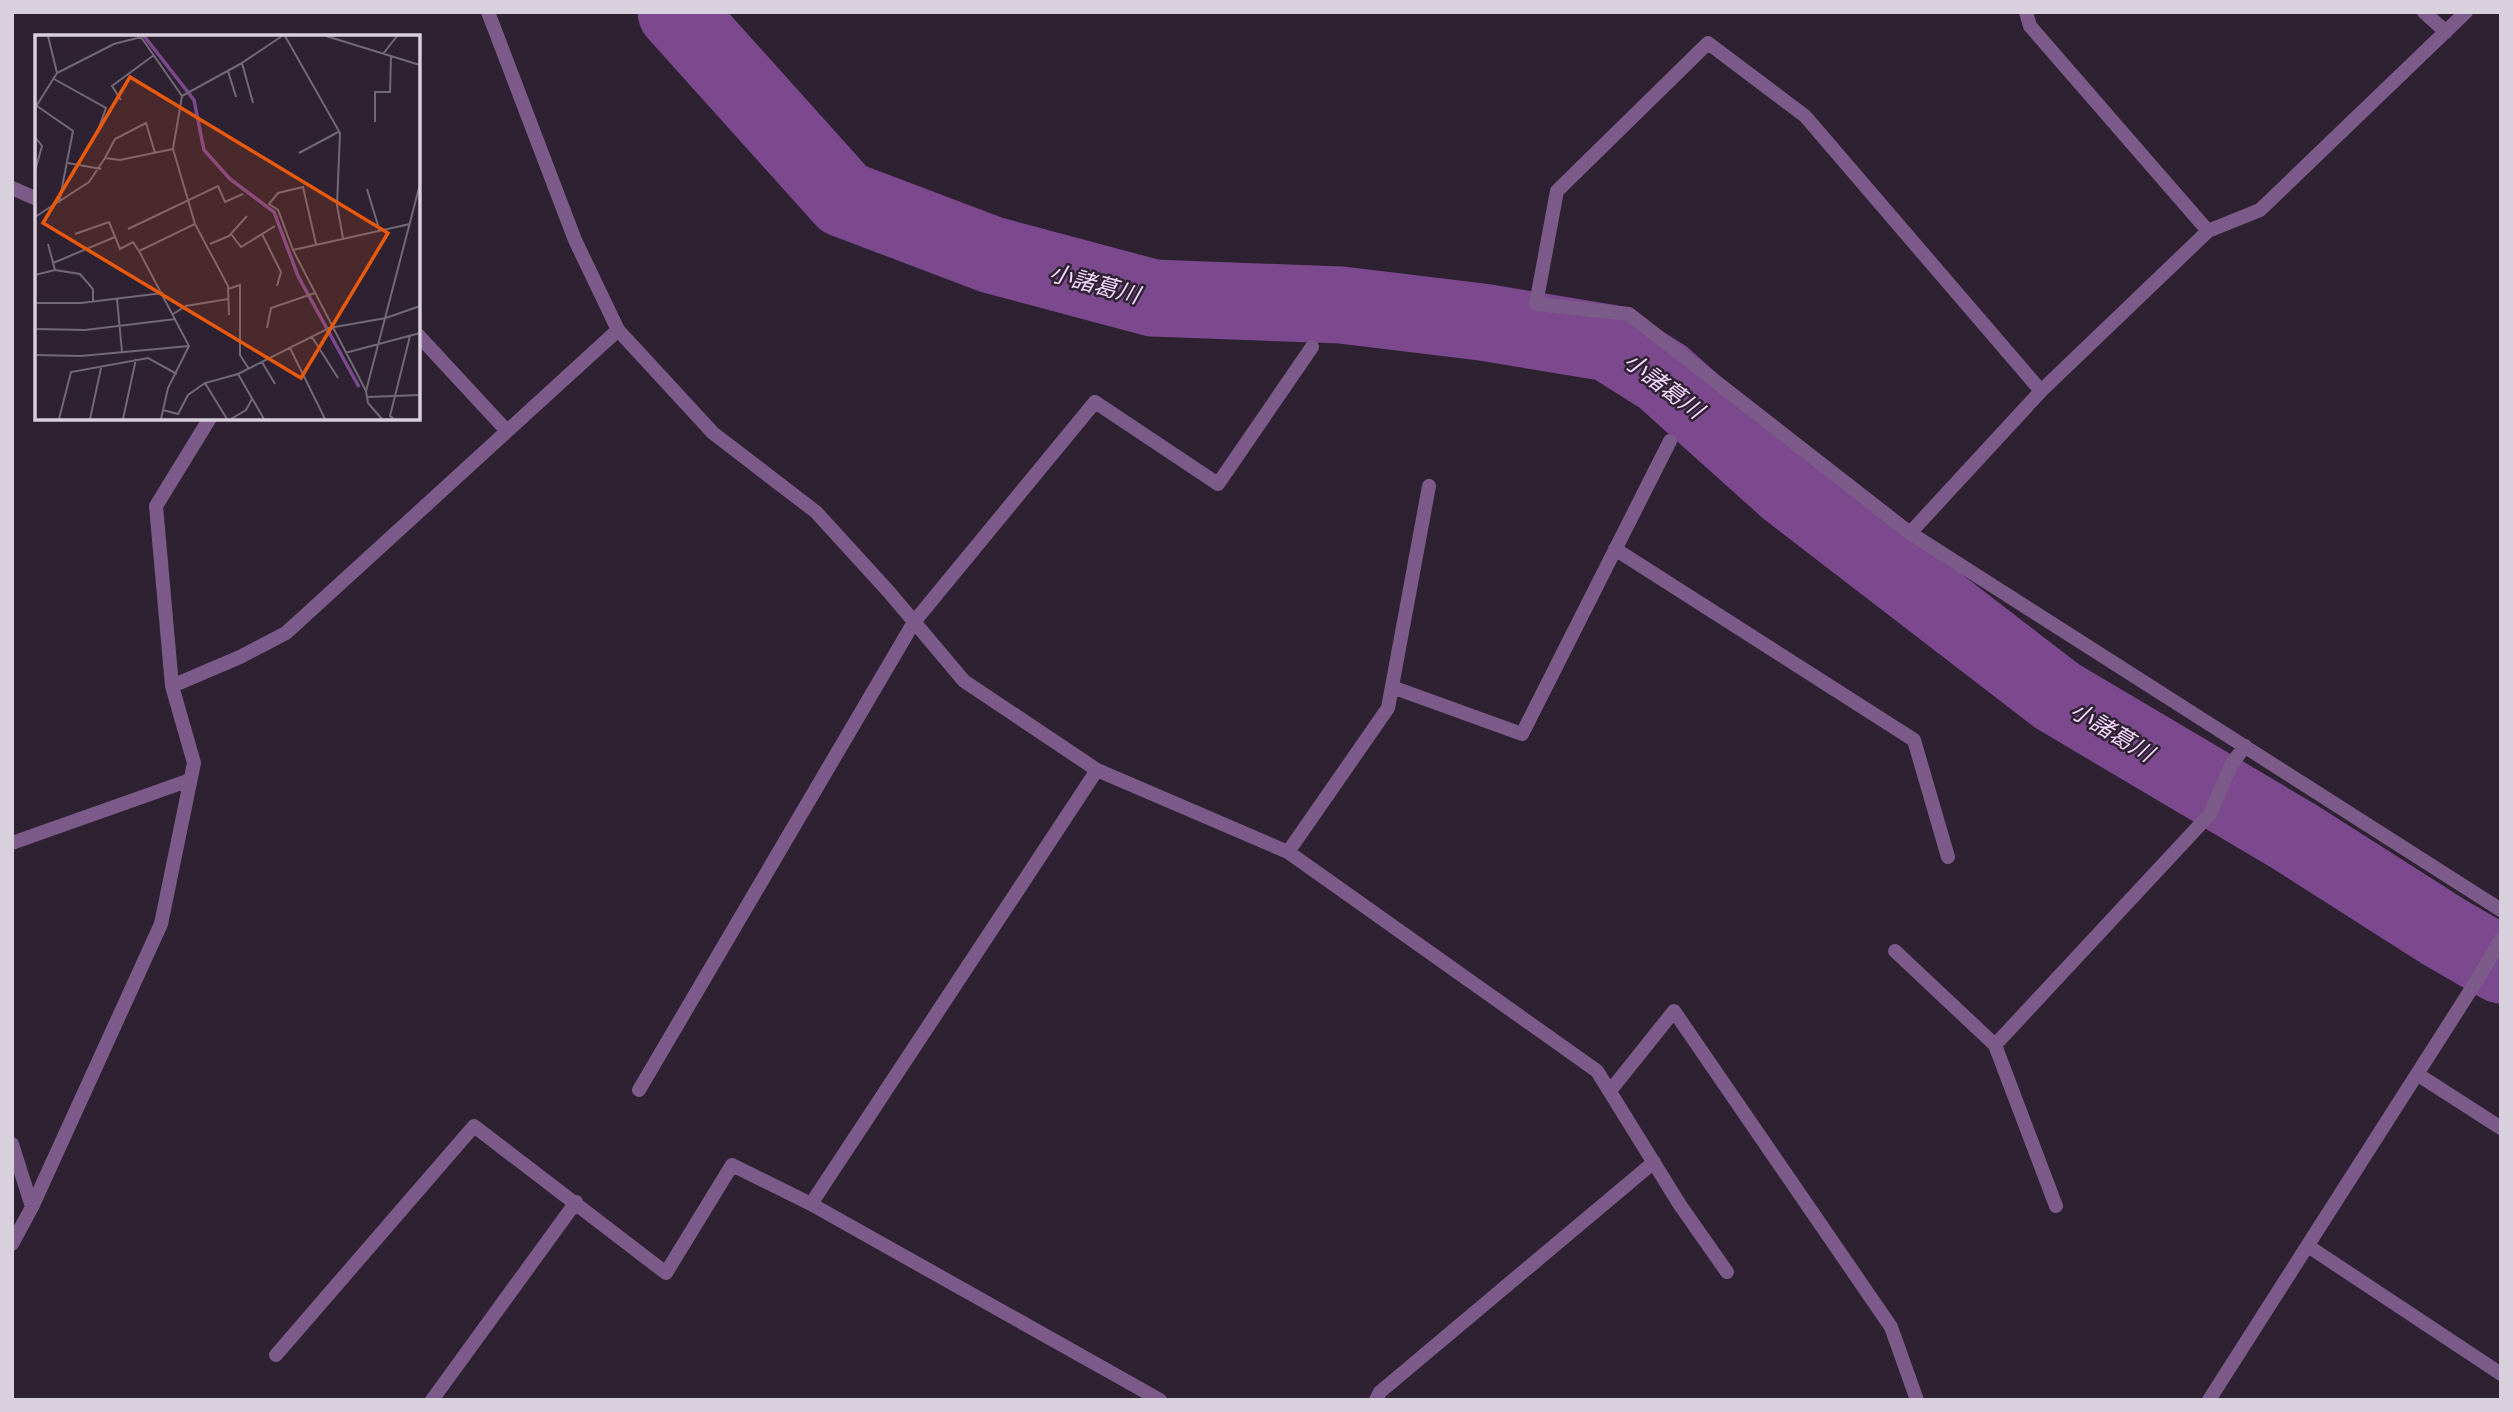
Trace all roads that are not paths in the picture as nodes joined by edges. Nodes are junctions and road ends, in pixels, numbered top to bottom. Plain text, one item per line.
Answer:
1 (488, 12) edge
2 (2026, 12) edge
3 (2424, 12) edge
4 (2466, 12) edge
5 (2446, 32) junction
6 (12, 188) edge
7 (35, 198) edge
8 (2208, 231) junction
9 (618, 330) junction
10 (420, 337) edge
11 (1312, 347) dead end
12 (2041, 391) junction
13 (209, 420) edge
14 (507, 432) junction
15 (1670, 441) dead end
16 (1429, 486) dead end
17 (1910, 533) junction
18 (1615, 548) junction
19 (914, 622) junction
20 (172, 686) junction
21 (1392, 687) junction
22 (2245, 746) junction
23 (1097, 769) junction
24 (190, 780) junction
25 (12, 843) edge
26 (1288, 852) junction
27 (1948, 857) dead end
28 (2501, 910) edge
29 (2501, 939) edge
30 (1895, 951) dead end
31 (1995, 1045) junction
32 (2417, 1074) junction
33 (639, 1090) dead end
34 (1610, 1091) junction
35 (2501, 1128) edge
36 (12, 1144) edge
37 (1654, 1162) junction
38 (576, 1202) junction
39 (811, 1203) junction
40 (2056, 1206) dead end
41 (32, 1207) junction
42 (12, 1244) edge
43 (2308, 1246) junction
44 (1727, 1272) dead end
45 (276, 1355) dead end
46 (2501, 1374) edge
47 (432, 1400) edge
48 (1159, 1400) edge
49 (1376, 1400) edge
50 (1917, 1400) edge
51 (2209, 1400) edge

1 - 9 street
2 - 8 street
3 - 5 street
4 - 5 street
5 - 8 street
6 - 7 street
8 - 12 street
9 - 14 street
9 - 19 street
10 - 14 street
11 - 19 street
12 - 17 street
12 - 17 street
13 - 20 street
14 - 20 street
15 - 18 street
16 - 21 street
17 - 22 street
18 - 21 street
18 - 27 street
19 - 23 street
19 - 33 street
20 - 24 street
21 - 26 street
22 - 28 street
22 - 31 street
23 - 26 street
23 - 39 street
24 - 25 street
24 - 41 street
26 - 34 street
29 - 32 street
30 - 31 street
31 - 40 street
32 - 35 street
32 - 43 street
34 - 37 street
34 - 50 street
36 - 41 street
37 - 44 street
37 - 49 street
38 - 39 street
38 - 45 street
38 - 47 street
39 - 48 street
41 - 42 street
43 - 46 street
43 - 51 street

